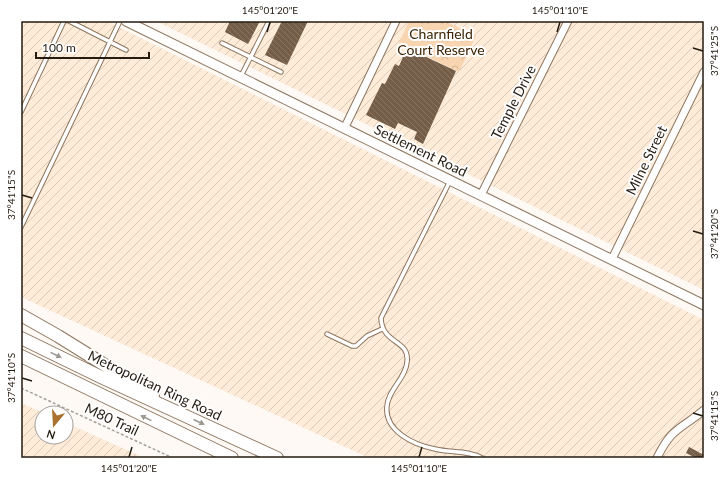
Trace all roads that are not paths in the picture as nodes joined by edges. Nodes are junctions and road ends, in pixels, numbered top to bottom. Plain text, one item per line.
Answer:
1 (64, 21) edge
2 (69, 21) edge
3 (120, 21) edge
4 (126, 21) edge
5 (269, 21) edge
6 (396, 21) edge
7 (568, 21) edge
8 (110, 42) junction
9 (222, 42) dead end
10 (126, 50) dead end
11 (251, 57) junction
12 (281, 72) dead end
13 (704, 72) edge
14 (241, 77) junction
15 (21, 112) edge
16 (344, 127) junction
17 (451, 180) junction
18 (480, 195) junction
19 (21, 227) edge
20 (612, 259) junction
21 (704, 305) edge
22 (21, 315) edge
23 (382, 329) junction
24 (328, 334) dead end
25 (21, 338) edge
26 (21, 356) edge
27 (21, 366) edge
28 (100, 396) junction
29 (704, 410) edge
30 (178, 412) junction
31 (232, 458) edge
32 (277, 458) edge
33 (482, 458) edge
34 (657, 458) edge

1 - 15 lane
2 - 8 lane
3 - 8 lane
4 - 14 main road, Settlement Road
5 - 11 lane
6 - 16 street
7 - 18 street, Temple Drive
8 - 10 lane
8 - 19 lane
9 - 11 lane
11 - 12 lane
11 - 14 lane
13 - 20 street, Milne Street
14 - 16 main road, Settlement Road
16 - 17 main road, Settlement Road
17 - 18 main road, Settlement Road
17 - 23 lane
18 - 20 main road, Settlement Road
20 - 21 main road, Settlement Road
22 - 30 highway
23 - 24 lane
23 - 33 lane
25 -> 30 highway, Metropolitan Ring Road
26 - 28 highway
27 - 28 highway
31 -> 28 highway
29 - 34 street
30 -> 32 highway, Metropolitan Ring Road

